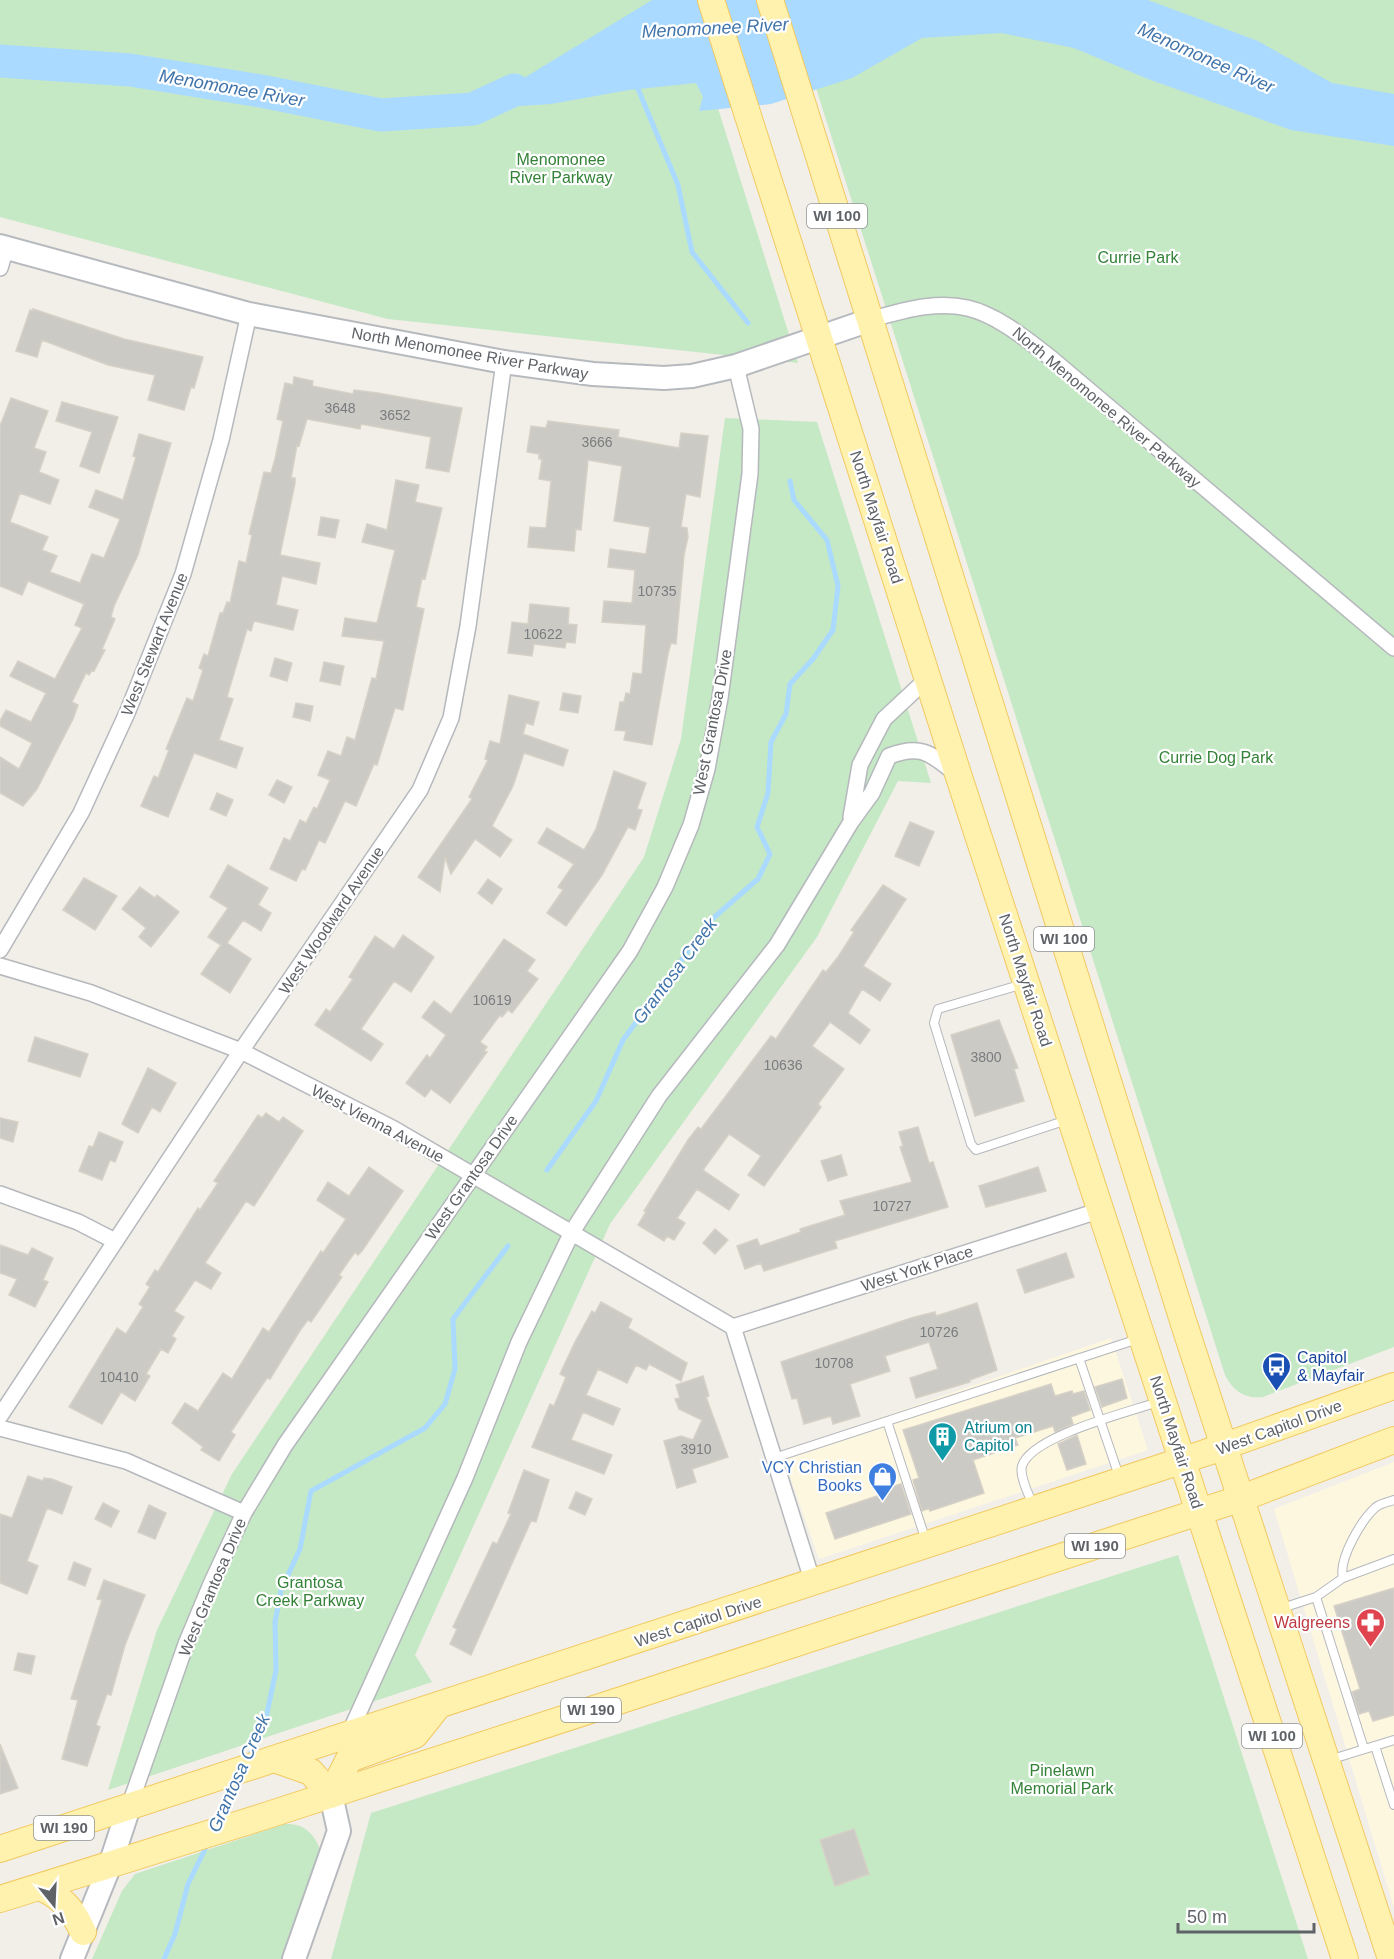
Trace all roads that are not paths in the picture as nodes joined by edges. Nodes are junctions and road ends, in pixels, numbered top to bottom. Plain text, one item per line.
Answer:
1 (711, 0) edge
2 (770, 0) edge
3 (2, 254) edge
4 (249, 314) junction
5 (870, 320) junction
6 (820, 338) junction
7 (504, 362) junction
8 (736, 366) junction
9 (1394, 648) edge
10 (928, 678) junction
11 (959, 777) junction
12 (851, 822) junction
13 (0, 950) edge
14 (0, 966) edge
15 (1027, 982) junction
16 (242, 1051) junction
17 (1072, 1119) junction
18 (473, 1175) junction
19 (0, 1194) edge
20 (1101, 1210) junction
21 (572, 1232) junction
22 (115, 1241) junction
23 (734, 1326) junction
24 (1143, 1338) junction
25 (1079, 1358) junction
26 (1394, 1386) edge
27 (1164, 1400) junction
28 (0, 1416) edge
29 (887, 1421) junction
30 (1100, 1422) junction
31 (0, 1428) edge
32 (1394, 1440) edge
33 (1224, 1447) junction
34 (774, 1458) junction
35 (1184, 1460) junction
36 (1120, 1481) junction
37 (1242, 1498) junction
38 (1394, 1500) edge
39 (1035, 1510) junction
40 (1200, 1512) junction
41 (244, 1513) junction
42 (927, 1545) junction
43 (1394, 1559) edge
44 (1343, 1578) junction
45 (813, 1583) junction
46 (1316, 1597) junction
47 (1279, 1609) junction
48 (438, 1706) junction
49 (350, 1734) junction
50 (1394, 1740) edge
51 (1375, 1746) junction
52 (1364, 1749) junction
53 (274, 1760) junction
54 (1328, 1760) junction
55 (331, 1795) junction
56 (1394, 1805) edge
57 (129, 1807) junction
58 (0, 1850) edge
59 (110, 1865) junction
60 (42, 1888) junction
61 (0, 1899) edge
62 (83, 1932) junction
63 (72, 1959) edge
64 (294, 1959) edge
65 (1345, 1959) edge
66 (1391, 1959) edge

1 - 6 main road, North Mayfair Road / WI 100
2 - 5 main road, WI 100
3 - 4 street, North Menomonee River Parkway
4 - 7 street, North Menomonee River Parkway
4 - 13 street, West Stewart Avenue
5 - 6 street, North Menomonee River Parkway
5 - 9 street, North Menomonee River Parkway
5 - 33 main road, WI 100
6 - 8 street, North Menomonee River Parkway
6 - 10 main road, North Mayfair Road / WI 100
7 - 8 street, North Menomonee River Parkway
7 - 16 street, West Woodward Avenue
8 - 18 street, West Grantosa Drive
10 - 11 main road, North Mayfair Road / WI 100
10 - 12 street
11 - 12 street
11 - 15 main road, North Mayfair Road / WI 100
12 - 21 street
14 - 16 street, West Vienna Avenue
15 - 17 main road, North Mayfair Road / WI 100
15 - 17 lane
16 - 18 street, West Vienna Avenue
16 - 22 street, West Woodward Avenue
17 - 20 main road, North Mayfair Road / WI 100
18 - 21 street, West Vienna Avenue
18 - 41 street, West Grantosa Drive
19 - 22 street
20 - 23 street, West York Place
20 - 24 main road, North Mayfair Road / WI 100
21 - 23 street, West Vienna Avenue
21 - 49 street
22 - 28 street, West Woodward Avenue
23 - 34 street
24 - 25 lane
24 - 27 main road, North Mayfair Road / WI 100
25 - 29 lane
25 - 30 lane
26 - 33 main road, West Capitol Drive / WI 190
27 - 30 lane
27 - 35 main road, North Mayfair Road / WI 100
29 - 34 lane
29 - 42 lane
30 - 36 lane
30 - 39 lane
31 - 41 street
32 - 37 main road, WI 190
33 - 35 main road, West Capitol Drive / WI 190
33 - 37 main road, WI 100
34 - 45 street
35 - 36 main road, West Capitol Drive / WI 190
35 - 40 main road, North Mayfair Road / WI 100
36 - 39 main road, West Capitol Drive / WI 190
37 - 40 main road, WI 190
37 - 47 main road, WI 100
38 - 44 lane
39 - 42 main road, West Capitol Drive / WI 190
40 - 55 main road, WI 190
40 - 65 main road, North Mayfair Road / WI 100
41 - 57 street, West Grantosa Drive
42 - 45 main road, West Capitol Drive / WI 190
43 - 44 lane
44 - 46 lane
45 - 48 main road, West Capitol Drive / WI 190
46 - 47 lane
46 - 52 lane
47 - 54 main road, WI 100
48 - 49 main road, West Capitol Drive / WI 190
48 - 55 main road
49 - 53 main road, West Capitol Drive / WI 190
50 - 51 lane
51 - 52 lane
51 - 56 lane
52 - 54 lane
53 - 55 main road
53 - 57 main road, West Capitol Drive / WI 190
54 - 66 main road, WI 100
55 - 59 main road, WI 190
55 - 64 street
57 - 58 main road, West Capitol Drive / WI 190
57 - 59 street, West Grantosa Drive
59 - 60 main road, WI 190
59 - 62 street, West Grantosa Drive
60 - 61 main road, WI 190
60 - 62 main road
62 - 63 street, West Grantosa Drive

